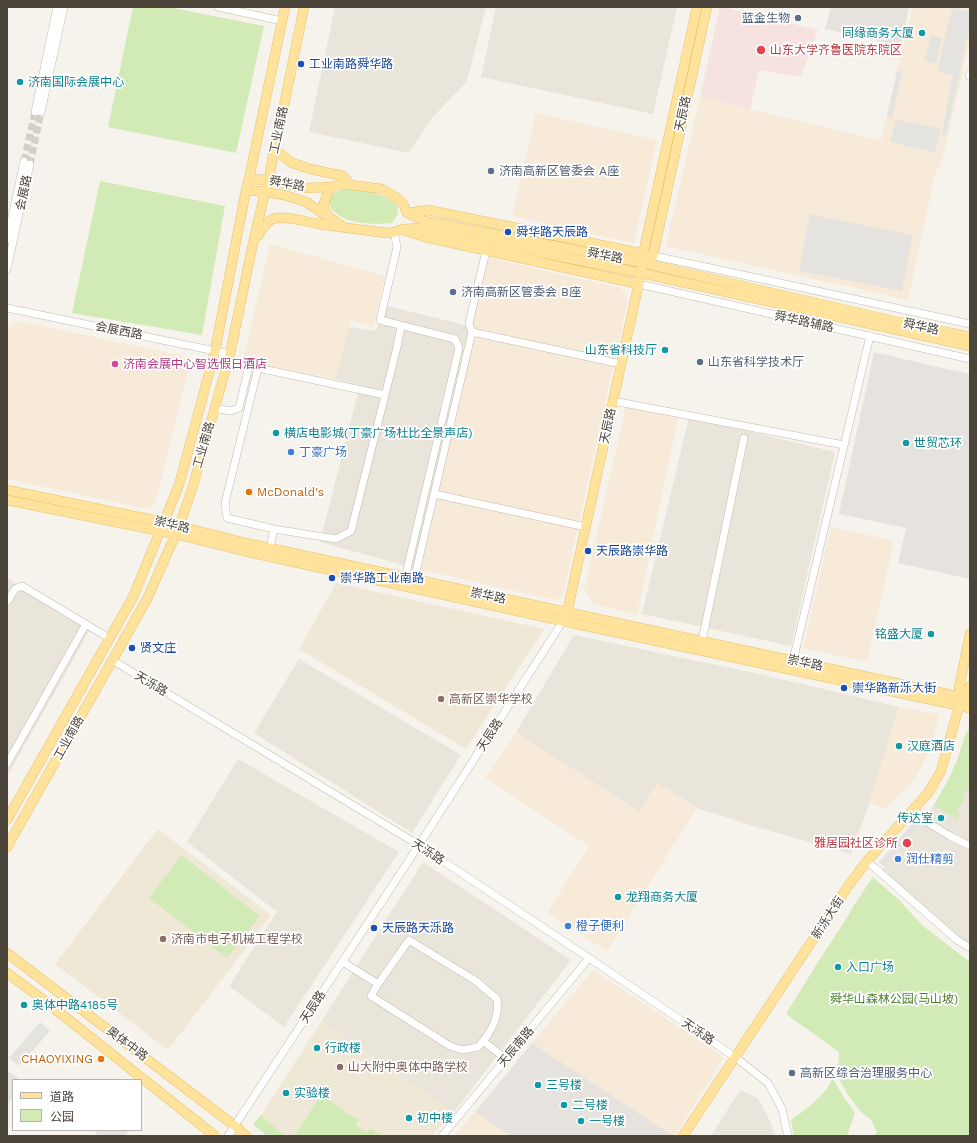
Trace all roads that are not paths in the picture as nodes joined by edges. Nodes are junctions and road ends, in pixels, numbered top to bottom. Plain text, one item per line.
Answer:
1 (57, 7) edge
2 (64, 7) edge
3 (218, 7) edge
4 (285, 7) edge
5 (304, 7) edge
6 (697, 7) edge
7 (707, 7) edge
8 (282, 21) junction
9 (274, 148) junction
10 (249, 179) junction
11 (269, 180) junction
12 (351, 185) junction
13 (330, 187) junction
14 (246, 190) junction
15 (265, 192) junction
16 (407, 213) junction
17 (329, 217) junction
18 (344, 228) junction
19 (398, 231) junction
20 (7, 240) edge
21 (252, 248) junction
22 (486, 251) junction
23 (647, 254) junction
24 (643, 263) junction
25 (7, 269) edge
26 (641, 273) junction
27 (639, 284) junction
28 (7, 308) edge
29 (970, 324) edge
30 (401, 326) junction
31 (472, 332) junction
32 (870, 336) junction
33 (970, 337) edge
34 (970, 346) edge
35 (215, 351) junction
36 (229, 358) junction
37 (970, 359) edge
38 (621, 364) junction
39 (249, 366) junction
40 (258, 368) junction
41 (385, 395) junction
42 (613, 402) junction
43 (215, 408) junction
44 (744, 438) dead end
45 (844, 445) junction
46 (7, 490) edge
47 (434, 494) junction
48 (7, 500) edge
49 (163, 522) junction
50 (586, 527) junction
51 (274, 529) junction
52 (177, 530) junction
53 (159, 531) junction
54 (270, 548) junction
55 (410, 579) junction
56 (7, 602) edge
57 (565, 617) junction
58 (86, 624) junction
59 (970, 634) edge
60 (109, 638) junction
61 (702, 641) junction
62 (112, 660) junction
63 (793, 660) junction
64 (970, 686) edge
65 (970, 699) edge
66 (960, 702) junction
67 (970, 708) edge
68 (7, 764) edge
69 (913, 809) junction
70 (7, 820) edge
71 (419, 845) junction
72 (970, 846) edge
73 (7, 847) edge
74 (867, 860) junction
75 (970, 948) edge
76 (7, 953) edge
77 (589, 958) junction
78 (343, 962) junction
79 (7, 973) edge
80 (378, 984) junction
81 (483, 1041) junction
82 (735, 1057) junction
83 (506, 1059) junction
84 (235, 1126) junction
85 (215, 1136) edge
86 (228, 1136) edge
87 (246, 1136) edge
88 (442, 1136) edge
89 (683, 1136) edge
90 (788, 1136) edge

1 - 2 street
3 - 8 street
4 - 8 main road, 工业南路
5 - 9 main road, 工业南路
6 - 23 main road, 天辰路
7 - 23 main road, 天辰路
8 - 10 main road, 工业南路
9 - 11 main road, 工业南路
9 - 12 main road
10 - 11 main road, 舜华路
10 - 14 main road, 工业南路
11 - 13 main road, 舜华路
11 - 15 main road, 工业南路
12 - 13 main road, 舜华路
12 - 16 main road, 舜华路
13 - 17 main road
14 - 15 main road, 舜华路
14 - 35 main road, 工业南路
15 - 17 main road, 舜华路
15 - 21 main road, 工业南路
16 - 19 main road
16 - 23 main road
16 - 24 main road, 舜华路
17 - 18 main road, 舜华路
18 - 19 main road, 舜华路
18 - 21 main road
19 - 22 main road
19 - 26 main road, 舜华路
19 - 30 street
20 - 25 street, 会展路
21 - 36 main road, 工业南路
22 - 27 main road
22 - 31 street
23 - 24 main road, 天辰路
23 - 29 street
24 - 26 main road, 天辰路
24 - 33 main road, 舜华路
26 - 27 main road, 天辰路
26 - 34 main road, 舜华路
27 - 32 street, 舜华路辅路
27 - 38 main road, 天辰路
28 - 35 street, 会展西路
30 - 41 street
30 - 55 street
31 - 38 street
31 - 47 street
32 - 37 street, 舜华路辅路
32 - 45 street
35 - 36 street, 会展西路
35 - 49 main road, 工业南路
36 - 39 street, 会展西路
36 - 43 main road, 工业南路
38 - 42 main road, 天辰路
39 - 40 street, 会展西路
39 - 43 street
40 - 41 street, 会展西路
40 - 51 street
41 - 51 street
42 - 45 street
42 - 50 main road, 天辰路
43 - 52 main road, 工业南路
44 - 61 street
45 - 63 street
46 - 49 main road, 崇华路
47 - 50 street
47 - 55 street
48 - 53 main road, 崇华路
49 - 52 main road, 崇华路
49 - 53 main road, 工业南路
50 - 57 main road, 天辰路
51 - 54 street
52 - 53 main road, 崇华路
52 - 54 main road, 崇华路
52 - 57 main road, 崇华路
52 - 62 main road, 工业南路
53 - 60 main road, 工业南路
54 - 55 main road, 崇华路
55 - 57 main road, 崇华路
56 - 58 street
57 - 61 main road, 崇华路
57 - 66 main road, 崇华路
57 - 71 street, 天辰路
58 - 60 street
58 - 68 street
59 - 66 main road, 新泺大街
60 - 70 main road, 工业南路
61 - 63 main road, 崇华路
62 - 71 street, 天泺路
62 - 73 main road, 工业南路
63 - 66 main road, 崇华路
64 - 66 main road, 新泺大街
65 - 66 main road, 崇华路
66 - 67 main road, 崇华路
66 - 69 main road, 新泺大街
69 - 72 street
69 - 74 main road, 新泺大街
71 - 77 street, 天泺路
71 - 78 street, 天辰路
74 - 75 street
74 - 82 main road, 新泺大街
76 - 84 main road, 奥体中路
77 - 82 street, 天泺路
77 - 83 street, 天辰南路
78 - 80 street
78 - 84 street, 天辰路
79 - 85 main road, 奥体中路
80 - 81 street
80 - 81 street
81 - 83 street
82 - 89 main road, 新泺大街
82 - 90 street, 天泺路
83 - 88 street, 天辰南路
84 - 86 street, 天辰路
84 - 87 main road, 奥体中路

